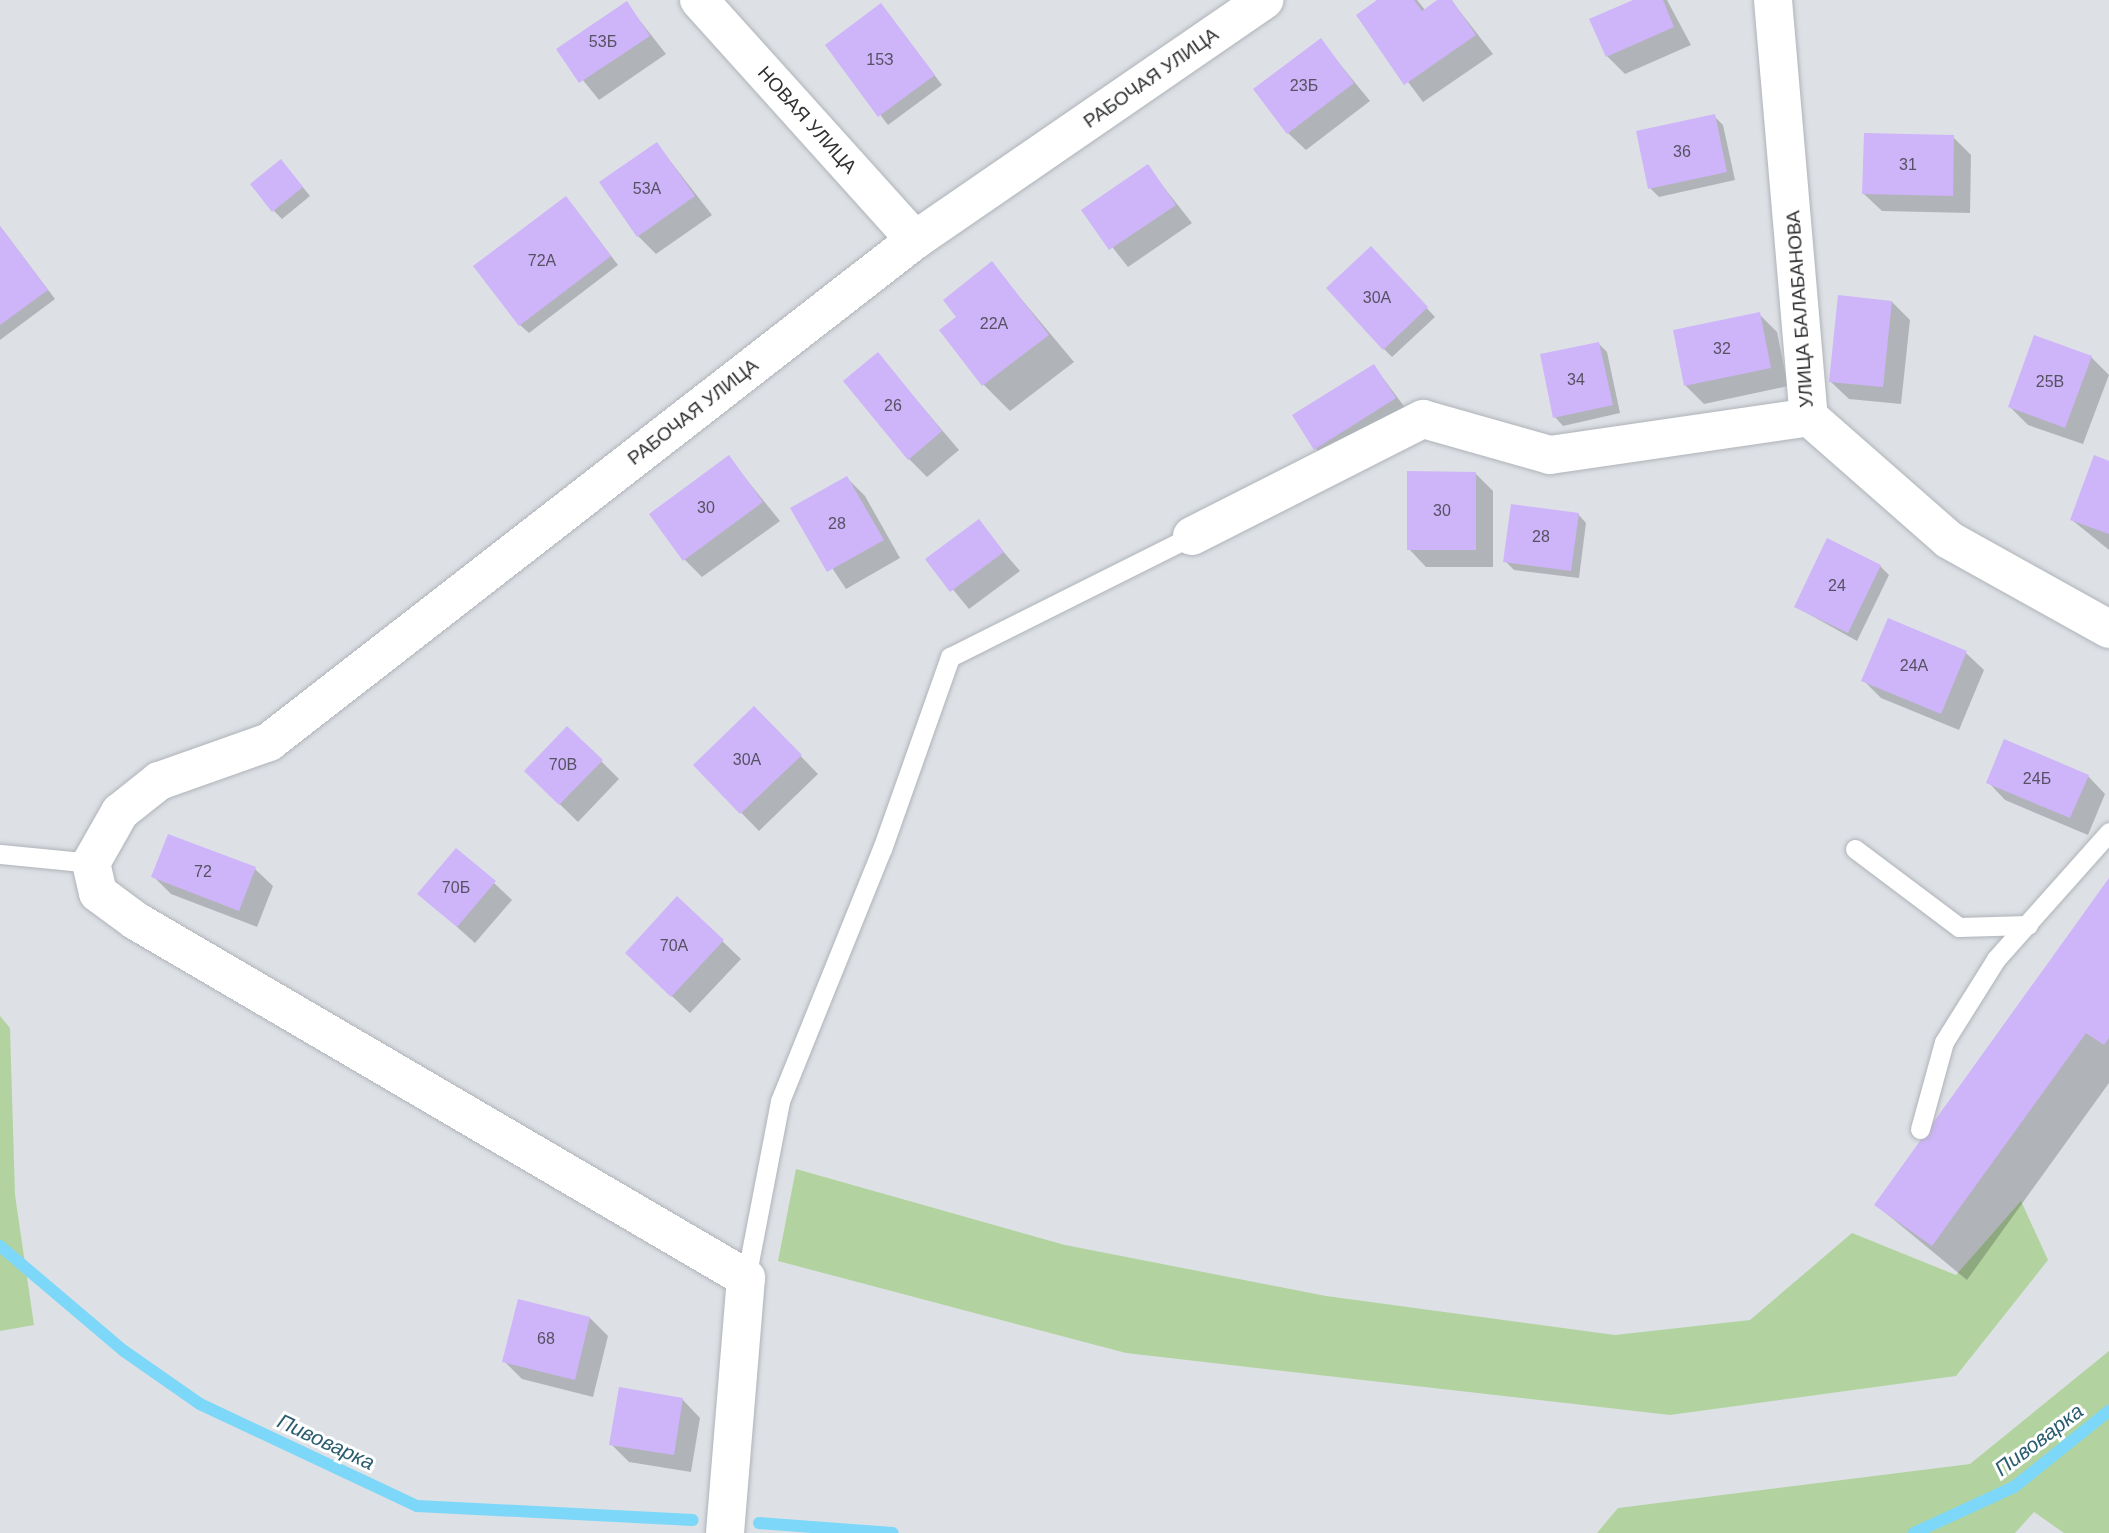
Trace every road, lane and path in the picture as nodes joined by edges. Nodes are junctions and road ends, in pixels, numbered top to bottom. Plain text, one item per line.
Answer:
1 (699, 0) edge
2 (1264, 0) edge
3 (1773, 0) edge
4 (915, 240) junction
5 (1809, 417) junction
6 (1192, 536) joint
7 (2109, 629) edge
8 (2109, 832) edge
9 (1855, 849) dead end
10 (0, 854) edge
11 (91, 863) junction
12 (2028, 925) junction
13 (1920, 1129) dead end
14 (746, 1278) junction
15 (725, 1533) edge

1 - 4 street, НОВАЯ УЛИЦА
2 - 4 street, РАБОЧАЯ УЛИЦА
3 - 5 street, УЛИЦА БАЛАБАНОВА
4 - 11 street, РАБОЧАЯ УЛИЦА
5 - 6 street
5 - 7 street, УЛИЦА БАЛАБАНОВА
6 - 14 lane
8 - 12 lane
9 - 12 lane
10 - 11 lane
11 - 14 street
12 - 13 lane
14 - 15 street

